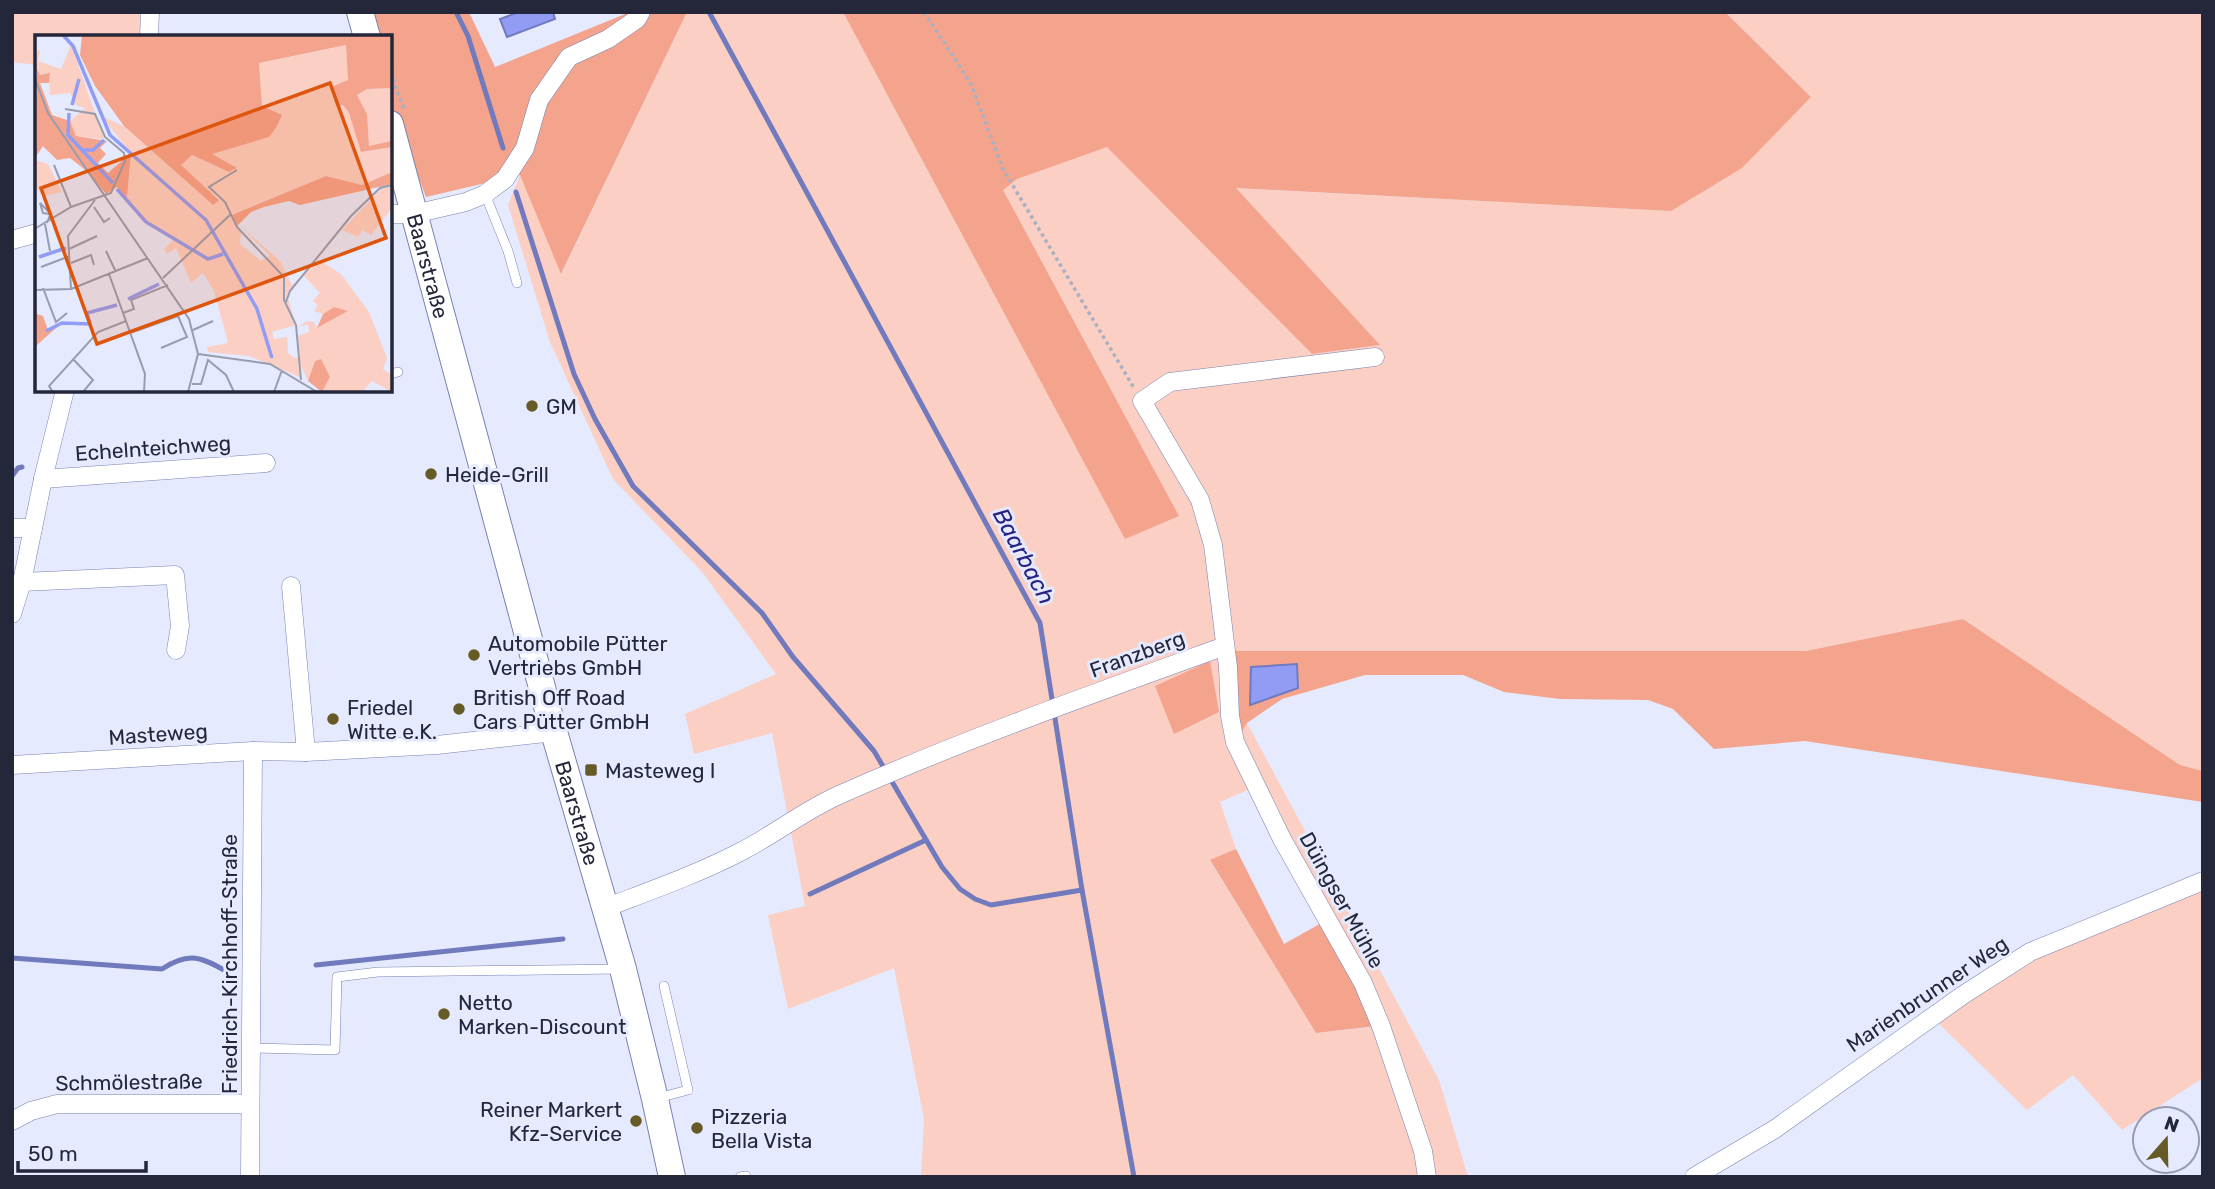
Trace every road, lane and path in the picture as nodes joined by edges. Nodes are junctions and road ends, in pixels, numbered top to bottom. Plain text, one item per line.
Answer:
1 (150, 12) edge
2 (360, 12) edge
3 (641, 12) edge
4 (924, 12) edge
5 (149, 35) edge
6 (366, 35) edge
7 (392, 139) edge
8 (485, 194) junction
9 (402, 214) edge
10 (35, 234) edge
11 (12, 240) edge
12 (517, 283) dead end
13 (1375, 357) dead end
14 (65, 392) edge
15 (1142, 401) junction
16 (266, 463) dead end
17 (43, 479) junction
18 (12, 528) edge
19 (33, 528) junction
20 (22, 582) junction
21 (291, 586) dead end
22 (12, 614) edge
23 (1225, 646) junction
24 (176, 650) dead end
25 (555, 732) junction
26 (253, 751) junction
27 (306, 752) junction
28 (12, 765) edge
29 (2203, 881) edge
30 (605, 908) junction
31 (623, 970) junction
32 (664, 986) dead end
33 (252, 1048) junction
34 (655, 1099) junction
35 (250, 1104) junction
36 (12, 1121) edge
37 (250, 1177) edge
38 (672, 1177) edge
39 (1427, 1177) edge
40 (1694, 1177) edge

1 - 5 street
2 - 6 main road
3 - 8 street
4 - 15 path
7 - 9 main road, Baarstraße
8 - 9 street
8 - 12 lane
9 - 25 main road, Baarstraße
10 - 11 street
13 - 15 street
14 - 17 street, Echelnteichweg
15 - 23 street
16 - 17 street, Echelnteichweg
17 - 19 street, Echelnteichweg
18 - 19 street
19 - 20 street, Echelnteichweg
20 - 22 street, Echelnteichweg
20 - 24 street
21 - 27 street
23 - 30 street, Franzberg
23 - 39 street, Düingser Mühle
25 - 27 street, Masteweg
25 - 30 main road, Baarstraße
26 - 27 street, Masteweg
26 - 28 street, Masteweg
26 - 33 street, Friedrich-Kirchhoff-Straße
29 - 40 street, Marienbrunner Weg
30 - 31 main road, Baarstraße
31 - 33 lane
31 - 34 main road, Baarstraße
32 - 34 lane
33 - 35 street, Friedrich-Kirchhoff-Straße
34 - 38 main road, Baarstraße
35 - 36 street, Schmölestraße
35 - 37 street, Friedrich-Kirchhoff-Straße

